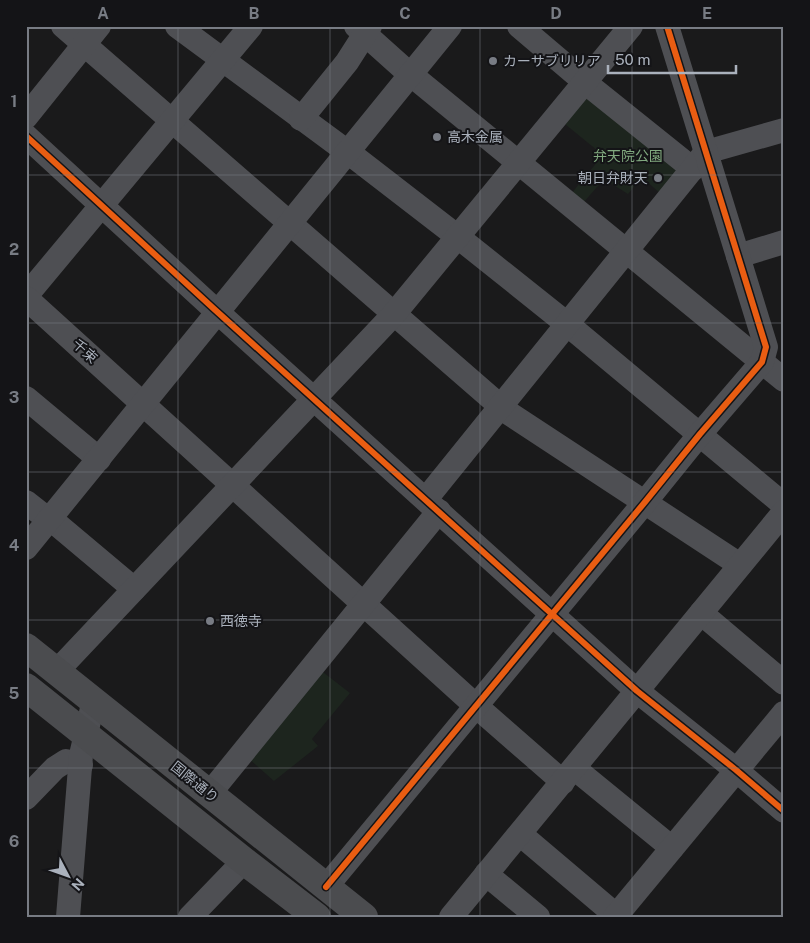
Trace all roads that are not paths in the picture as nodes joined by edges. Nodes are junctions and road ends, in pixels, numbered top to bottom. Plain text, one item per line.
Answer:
1 (63, 26) edge
2 (99, 26) edge
3 (251, 26) edge
4 (450, 26) edge
5 (519, 26) edge
6 (631, 26) edge
7 (667, 26) edge
8 (180, 27) edge
9 (363, 29) edge
10 (84, 44) junction
11 (223, 59) junction
12 (411, 75) junction
13 (585, 82) junction
14 (26, 117) edge
15 (301, 119) junction
16 (172, 121) junction
17 (784, 130) edge
18 (26, 136) edge
19 (347, 153) junction
20 (699, 160) junction
21 (519, 163) junction
22 (101, 204) junction
23 (289, 224) junction
24 (458, 236) junction
25 (784, 242) edge
26 (627, 251) junction
27 (738, 256) junction
28 (26, 297) edge
29 (218, 312) junction
30 (394, 314) junction
31 (567, 324) junction
32 (771, 350) edge
33 (784, 380) edge
34 (26, 398) edge
35 (315, 399) junction
36 (143, 404) junction
37 (500, 406) junction
38 (700, 434) junction
39 (99, 459) junction
40 (233, 484) junction
41 (26, 502) edge
42 (645, 502) junction
43 (432, 505) junction
44 (784, 505) edge
45 (784, 512) edge
46 (49, 520) junction
47 (26, 548) edge
48 (740, 566) junction
49 (134, 588) junction
50 (364, 603) junction
51 (552, 613) junction
52 (701, 613) junction
53 (26, 647) edge
54 (57, 672) junction
55 (784, 683) edge
56 (26, 687) edge
57 (637, 691) junction
58 (94, 700) junction
59 (476, 706) junction
60 (784, 713) edge
61 (86, 734) junction
62 (81, 765) junction
63 (736, 770) junction
64 (568, 775) junction
65 (210, 793) junction
66 (26, 798) edge
67 (784, 811) edge
68 (520, 834) junction
69 (672, 848) junction
70 (244, 861) junction
71 (486, 874) junction
72 (326, 887) junction
73 (616, 916) edge
74 (68, 917) edge
75 (190, 917) edge
76 (317, 917) edge
77 (364, 917) edge
78 (451, 917) edge
79 (538, 917) edge

1 - 10 street
2 - 10 street
3 - 11 street
4 - 12 street
5 - 13 street
6 - 13 street
7 - 20 street
8 - 11 street
9 - 12 street
9 - 15 street
10 - 14 street
10 - 16 street
11 - 15 street
11 - 16 street
12 - 19 street
12 - 21 street
13 - 20 street
13 - 21 street
15 - 19 street
16 - 22 street
16 - 23 street
17 - 20 street
18 - 22 street
19 - 23 street
19 - 24 street
20 - 26 street
20 - 27 street
21 - 24 street
21 - 26 street
22 - 28 street
22 - 29 street
23 - 29 street
23 - 30 street
24 - 30 street
24 - 31 street
25 - 27 street
26 - 31 street
26 - 32 street
27 - 32 street
28 - 36 street, 千束
29 - 35 street
29 - 36 street
30 - 35 street
30 - 37 street
31 - 37 street
31 - 38 street
32 - 33 street
32 - 38 street
34 - 39 street
35 - 40 street
35 - 43 street
36 - 39 street
36 - 40 street, 千束
37 - 42 street
37 - 43 street
38 - 42 street
38 - 44 street
39 - 46 street
40 - 49 street
40 - 50 street, 千束
41 - 46 street
42 - 48 street
42 - 51 street
43 - 50 street
43 - 51 street
45 - 48 street
46 - 47 street
46 - 49 street
48 - 52 street
49 - 54 street
50 - 59 street, 千束
50 - 65 street
51 - 57 street
51 - 59 street
52 - 55 street
52 - 57 street
53 - 54 main road, 国際通り
54 - 58 main road, 国際通り
56 - 61 main road
57 - 63 street
57 - 64 street
58 - 61 street
58 - 65 main road, 国際通り
59 - 64 street, 千束
59 - 72 street
60 - 63 street
61 - 62 street
61 - 70 main road
62 - 66 street
62 - 74 street
63 - 67 street
63 - 69 street
64 - 68 street
64 - 69 street, 千束
65 - 72 main road, 国際通り
68 - 71 street
68 - 73 street
69 - 73 street
70 - 75 street
70 - 76 main road
71 - 78 street
71 - 79 street
72 - 77 main road, 国際通り

